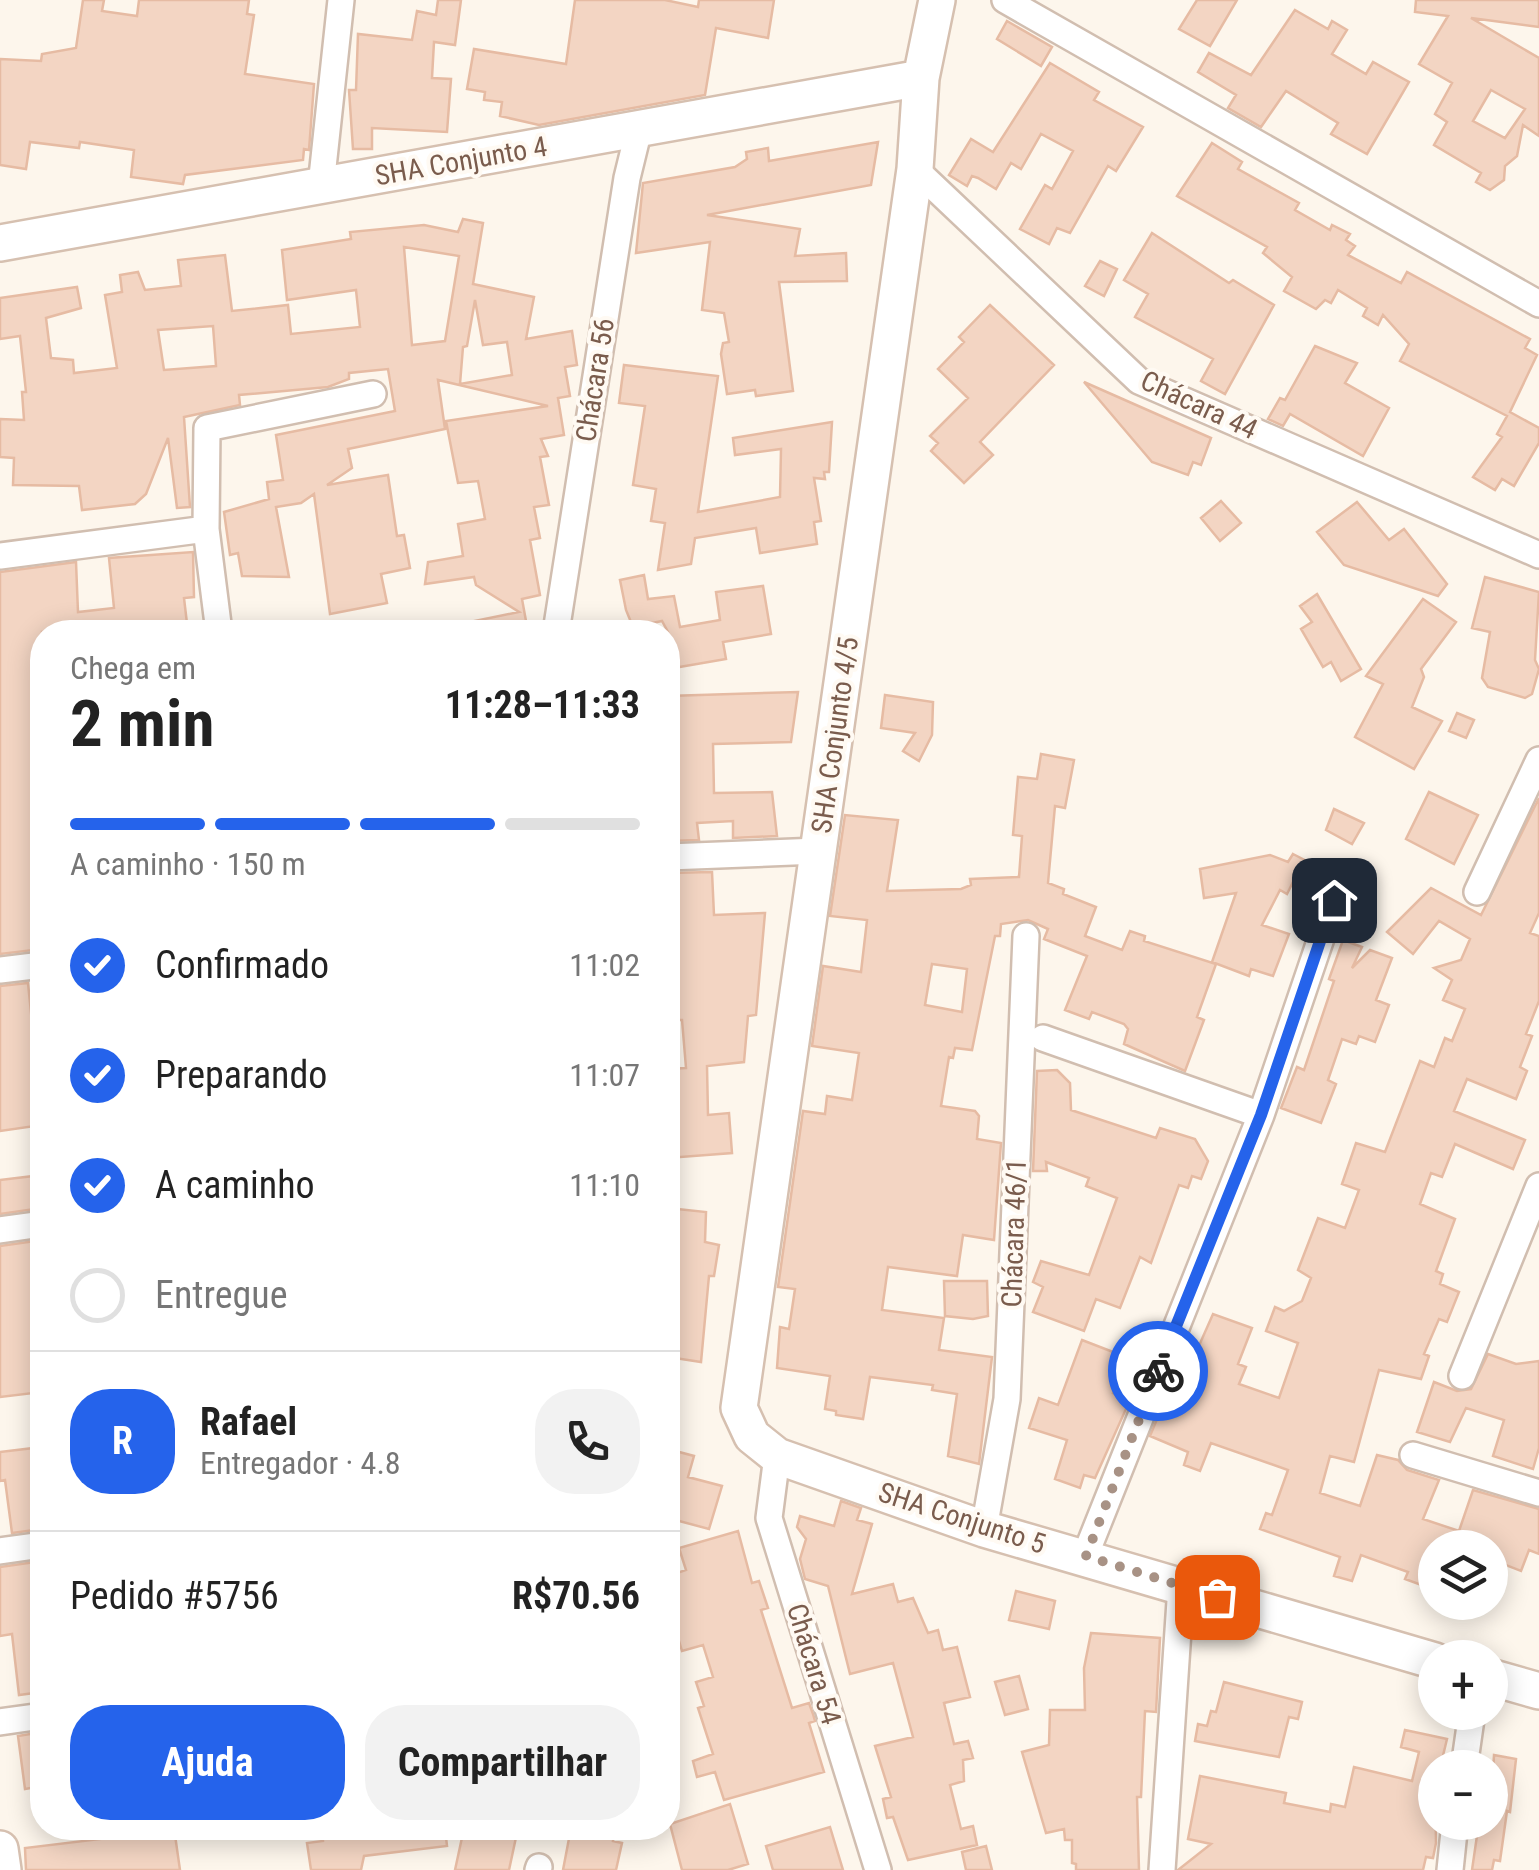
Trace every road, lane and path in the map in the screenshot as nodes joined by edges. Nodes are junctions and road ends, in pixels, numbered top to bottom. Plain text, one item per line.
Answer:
1 (341, 0) edge
2 (937, 0) edge
3 (1005, 0) edge
4 (921, 78) junction
5 (639, 129) junction
6 (915, 169) junction
7 (321, 186) junction
8 (0, 243) edge
9 (1539, 304) edge
10 (373, 394) dead end
11 (206, 529) junction
12 (1539, 554) edge
13 (0, 556) edge
14 (217, 620) edge
15 (558, 620) edge
16 (1539, 760) edge
17 (818, 850) junction
18 (680, 856) edge
19 (1477, 892) dead end
20 (1334, 900) dead end
21 (1026, 936) dead end
22 (30, 966) edge
23 (0, 970) edge
24 (1043, 1038) dead end
25 (1261, 1115) junction
26 (1536, 1202) edge
27 (30, 1226) edge
28 (0, 1230) edge
29 (1462, 1376) dead end
30 (1414, 1455) dead end
31 (777, 1456) junction
32 (1539, 1492) edge
33 (984, 1529) junction
34 (30, 1547) edge
35 (0, 1551) edge
36 (1086, 1556) junction
37 (1181, 1586) junction
38 (1418, 1656) edge
39 (1508, 1682) edge
40 (1539, 1691) edge
41 (30, 1718) edge
42 (0, 1722) edge
43 (1454, 1840) edge
44 (0, 1849) edge
45 (3, 1870) edge
46 (878, 1870) edge
47 (1162, 1870) edge
48 (1450, 1870) edge

1 - 7 street
2 - 4 street, SHA Conjunto 4/5
3 - 9 street
4 - 5 street, SHA Conjunto 4
4 - 6 street, SHA Conjunto 4/5
5 - 7 street, SHA Conjunto 4
5 - 15 street, Chácara 56
6 - 12 street, Chácara 44
6 - 17 street, SHA Conjunto 4/5
7 - 8 street, SHA Conjunto 4
10 - 11 street
11 - 13 street
11 - 14 street
16 - 19 street
17 - 18 street
17 - 31 street, SHA Conjunto 4/5
20 - 25 street
21 - 33 street, Chácara 46/1
22 - 23 street
24 - 25 street
25 - 36 street
26 - 29 street
27 - 28 street
30 - 32 street
31 - 33 street, SHA Conjunto 5
31 - 46 street, Chácara 54
33 - 36 street, SHA Conjunto 5
34 - 35 street
36 - 37 street, SHA Conjunto 5
37 - 38 street, SHA Conjunto 5
37 - 47 street
39 - 40 street
41 - 42 street
43 - 48 street
44 - 45 street

